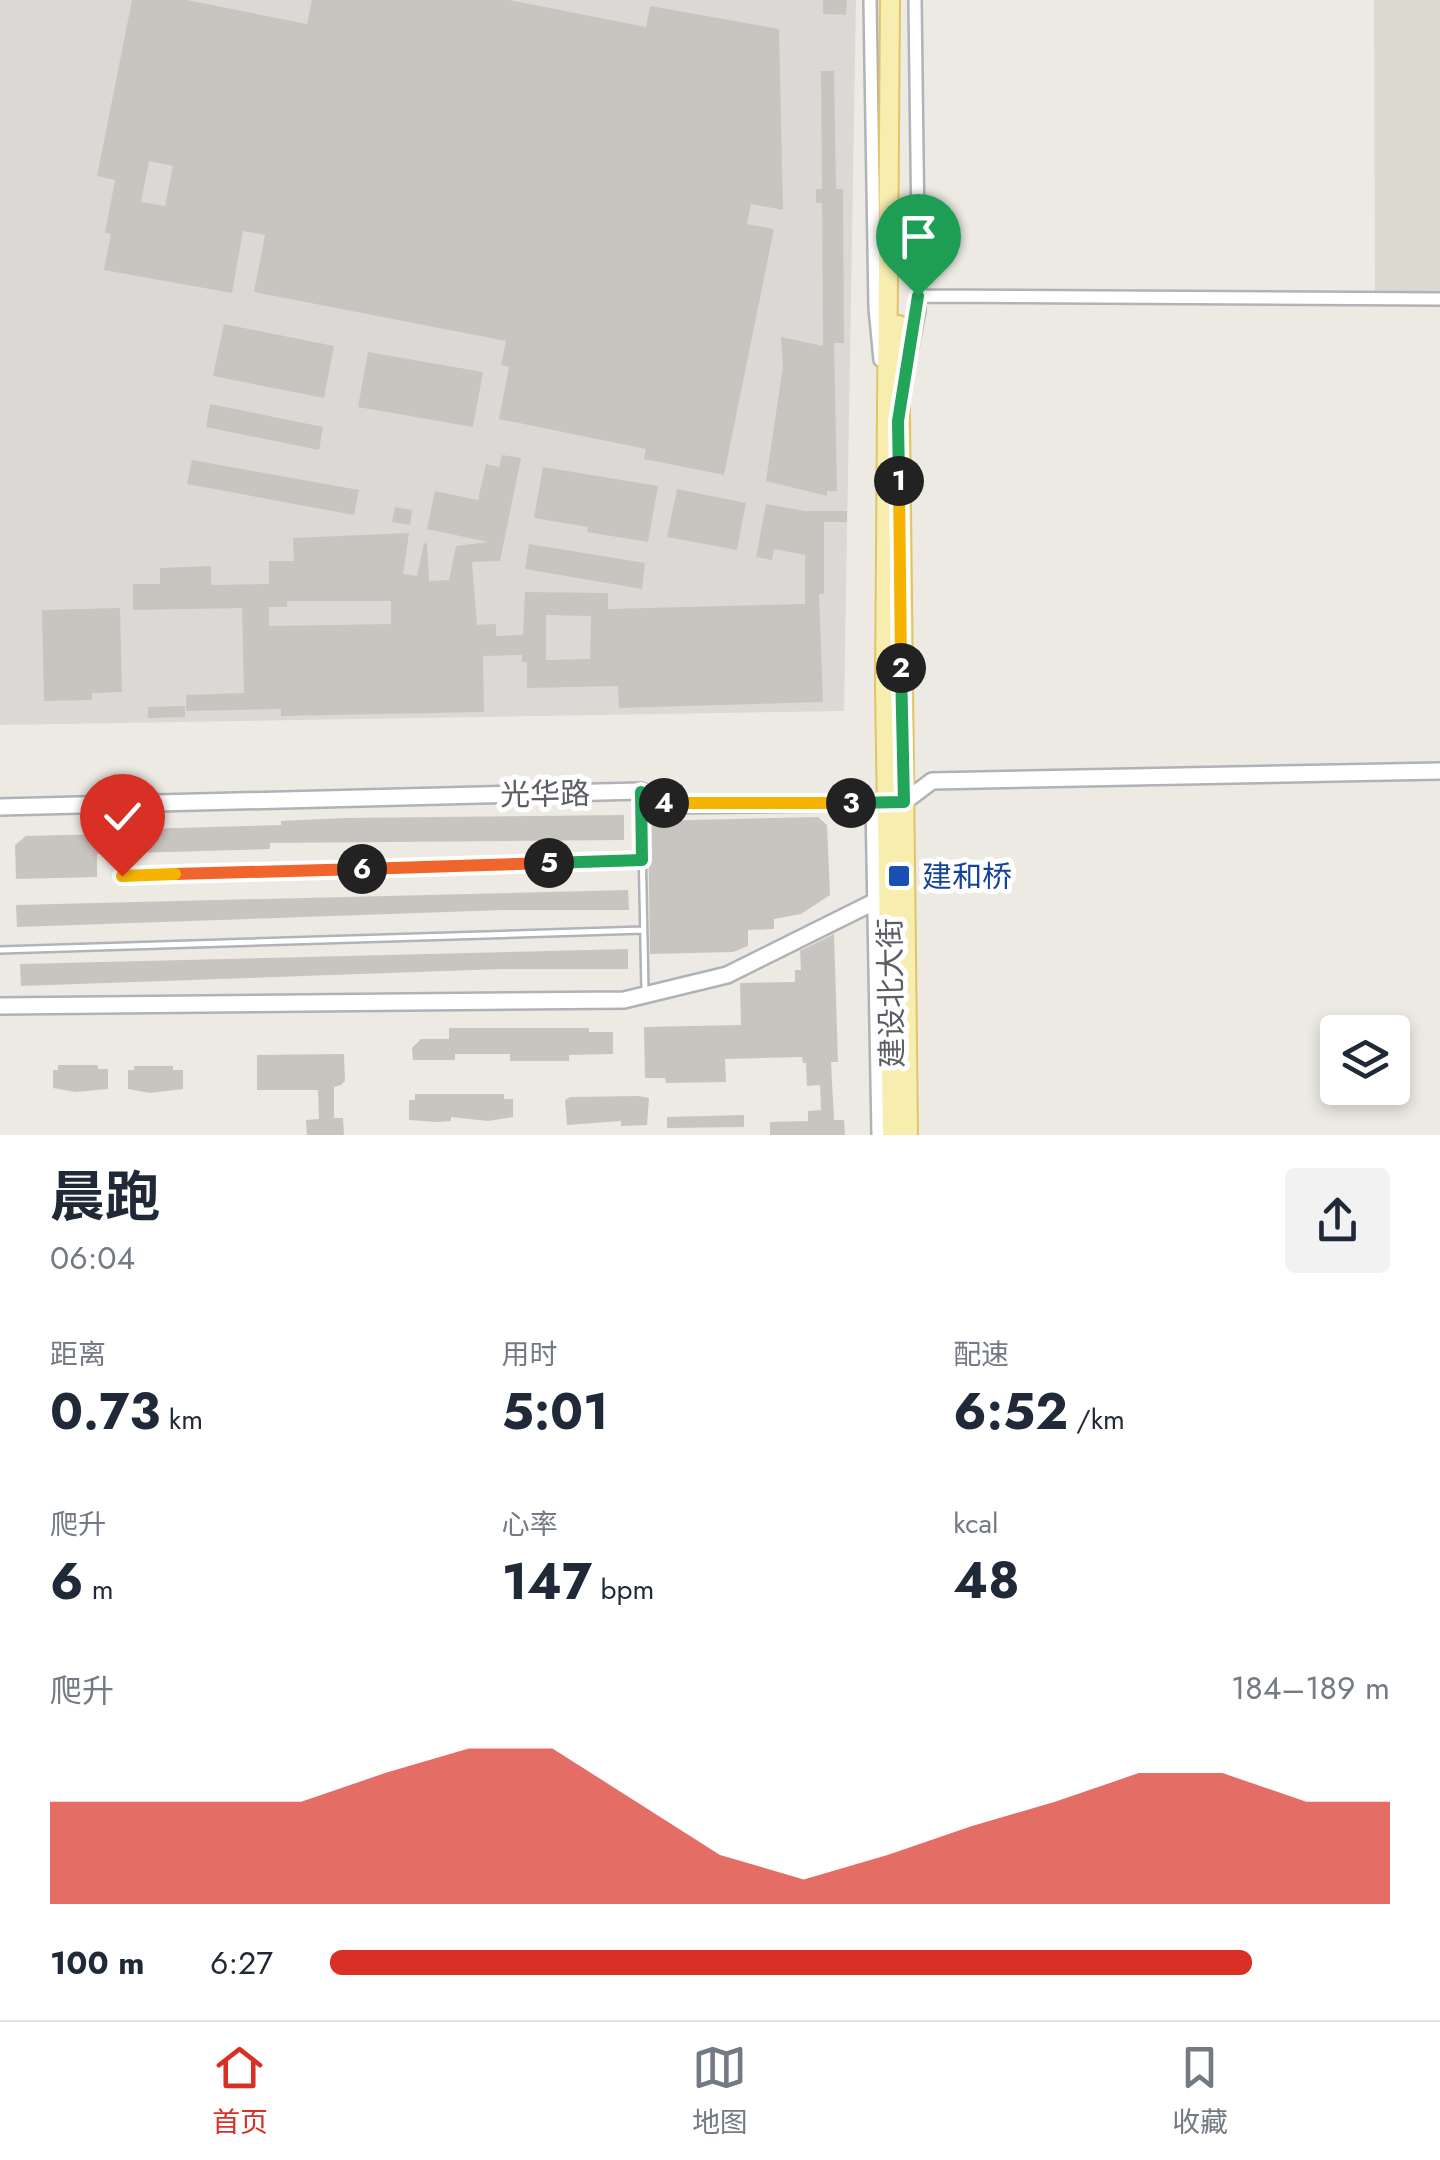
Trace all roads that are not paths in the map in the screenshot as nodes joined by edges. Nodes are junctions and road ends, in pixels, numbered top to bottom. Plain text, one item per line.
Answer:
1 (870, 0) edge
2 (893, 0) edge
3 (915, 0) edge
4 (918, 296) junction
5 (1440, 299) edge
6 (892, 419) junction
7 (1440, 771) edge
8 (641, 792) junction
9 (889, 802) junction
10 (0, 808) edge
11 (642, 860) junction
12 (122, 876) dead end
13 (883, 898) junction
14 (643, 930) junction
15 (0, 950) edge
16 (645, 995) junction
17 (0, 1006) edge
18 (880, 1135) edge
19 (892, 1135) edge
20 (908, 1135) edge

1 - 6 street
2 - 6 main road, 建设北大街
3 - 4 street
4 - 5 street
4 - 6 street
6 - 9 main road, 建设北大街
7 - 9 street, 光华路
8 - 9 street, 光华路
8 - 10 street, 光华路
8 - 11 lane
9 - 13 main road, 建设北大街
9 - 20 main road
11 - 12 lane
11 - 14 lane
13 - 16 street
13 - 18 street
13 - 19 main road, 建设北大街
14 - 15 lane
14 - 16 lane
16 - 17 street

